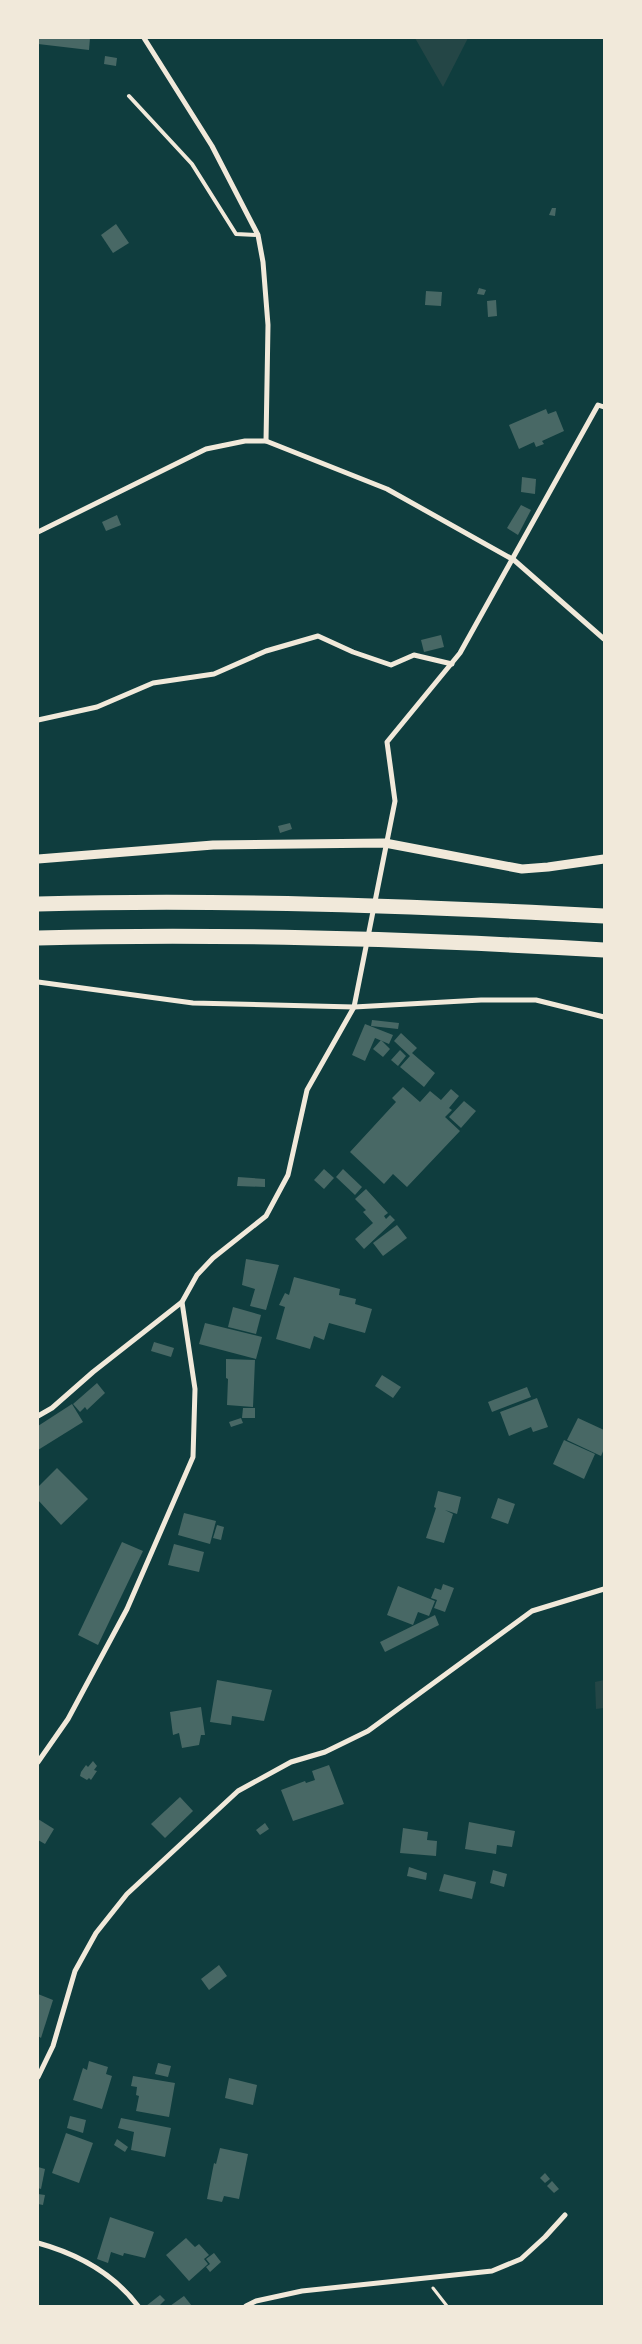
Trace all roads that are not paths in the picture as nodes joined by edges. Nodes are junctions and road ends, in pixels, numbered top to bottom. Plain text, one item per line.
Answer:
1 (144, 38) edge
2 (129, 96) dead end
3 (258, 235) junction
4 (604, 406) edge
5 (266, 440) junction
6 (38, 532) edge
7 (514, 560) junction
8 (604, 639) edge
9 (452, 664) junction
10 (38, 720) edge
11 (386, 843) junction
12 (38, 859) edge
13 (604, 859) edge
14 (38, 904) edge
15 (604, 916) edge
16 (38, 938) edge
17 (604, 950) edge
18 (38, 982) edge
19 (354, 1007) junction
20 (604, 1017) edge
21 (182, 1302) junction
22 (38, 1416) edge
23 (604, 1590) edge
24 (38, 1762) edge
25 (38, 2076) edge
26 (564, 2215) dead end
27 (38, 2243) edge
28 (138, 2306) edge
29 (246, 2306) edge

1 - 3 street
2 - 3 lane
3 - 5 street
4 - 7 street
5 - 6 street
5 - 7 street
7 - 8 street
7 - 9 street
9 - 10 street
9 - 11 street
11 - 12 street
11 - 13 street
11 - 19 street
14 - 15 highway
16 - 17 highway
18 - 19 street
19 - 20 street
19 - 21 street
21 - 22 street
21 - 24 street
23 - 25 street
26 - 29 street
27 - 28 street

